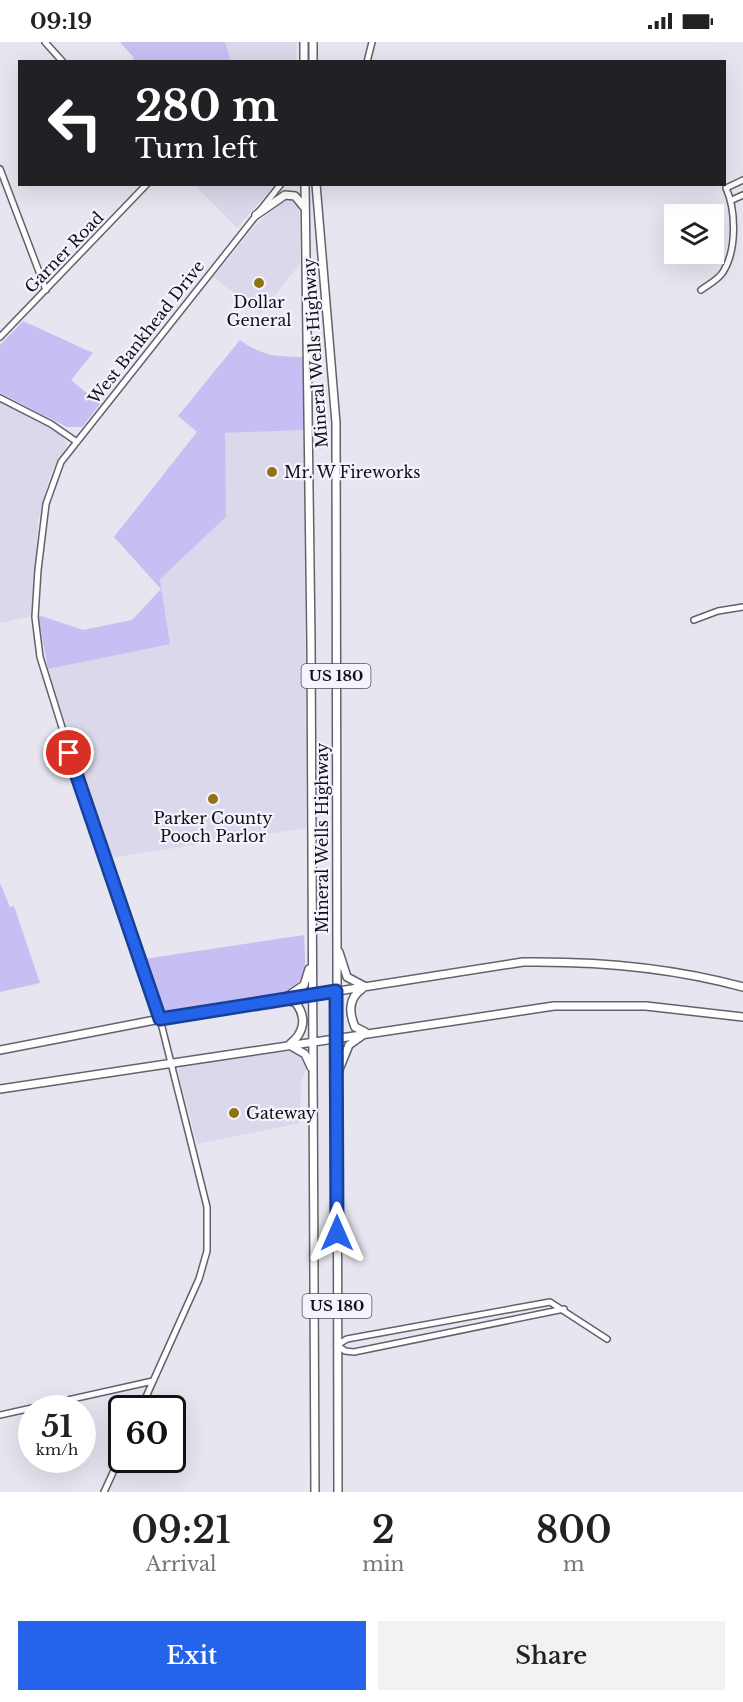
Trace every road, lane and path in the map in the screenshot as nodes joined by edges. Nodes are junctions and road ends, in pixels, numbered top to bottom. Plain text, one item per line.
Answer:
1 (45, 42) edge
2 (304, 42) edge
3 (313, 42) edge
4 (372, 42) edge
5 (61, 60) edge
6 (304, 60) edge
7 (314, 60) edge
8 (368, 60) edge
9 (0, 169) edge
10 (743, 180) edge
11 (145, 186) edge
12 (279, 186) edge
13 (305, 186) edge
14 (316, 186) edge
15 (743, 195) edge
16 (732, 200) junction
17 (305, 210) junction
18 (256, 215) junction
19 (46, 290) junction
20 (701, 290) dead end
21 (0, 337) edge
22 (0, 398) edge
23 (77, 442) junction
24 (743, 607) edge
25 (694, 620) dead end
26 (336, 940) junction
27 (312, 955) junction
28 (367, 986) junction
29 (743, 987) edge
30 (336, 991) junction
31 (312, 994) junction
32 (283, 999) junction
33 (743, 1017) edge
34 (160, 1019) junction
35 (368, 1033) junction
36 (336, 1038) junction
37 (313, 1042) junction
38 (288, 1045) junction
39 (0, 1050) edge
40 (173, 1063) junction
41 (313, 1071) junction
42 (336, 1076) junction
43 (0, 1089) edge
44 (564, 1309) junction
45 (414, 1327) junction
46 (419, 1339) junction
47 (607, 1339) dead end
48 (337, 1345) junction
49 (153, 1381) junction
50 (147, 1395) edge
51 (0, 1415) edge
52 (113, 1473) edge
53 (104, 1492) edge
54 (315, 1492) edge
55 (338, 1492) edge

1 - 5 street
2 - 6 main road
3 - 7 main road
4 - 8 street
9 - 19 street
10 - 16 street
11 - 19 street, Garner Road
12 - 18 street, West Bankhead Drive
13 - 17 main road, Mineral Wells Highway / US 180
14 - 26 main road, Mineral Wells Highway / US 180
15 - 16 street
16 - 20 street
17 - 18 main road
17 - 27 main road, Mineral Wells Highway / US 180
18 - 23 street, West Bankhead Drive
19 - 21 street, Garner Road
22 - 23 street
23 - 34 street, West Bankhead Drive
24 - 25 street
26 - 28 main road
26 - 30 main road, Mineral Wells Highway / US 180
27 - 31 main road, Mineral Wells Highway / US 180
27 - 32 main road
28 - 29 main road
28 - 30 main road
28 - 35 main road
30 - 31 main road
30 - 36 main road, Mineral Wells Highway / US 180
31 - 32 main road
31 - 37 main road, Mineral Wells Highway / US 180
32 - 34 main road
32 - 38 main road
33 - 35 main road
34 - 39 main road
34 - 40 street, West Bankhead Drive
35 - 36 main road
35 - 42 main road
36 - 37 main road
36 - 42 main road, Mineral Wells Highway / US 180
37 - 38 main road
37 - 41 main road, Mineral Wells Highway / US 180
38 - 40 main road
38 - 41 main road
40 - 43 main road
40 - 49 street, West Bankhead Drive
41 - 54 main road, Mineral Wells Highway / US 180
42 - 48 main road, Mineral Wells Highway / US 180
44 - 45 street
44 - 46 street
44 - 47 street
45 - 46 street
45 - 48 street
46 - 48 street
48 - 55 main road, Mineral Wells Highway / US 180
49 - 50 street, West Bankhead Drive
49 - 51 street
52 - 53 street

